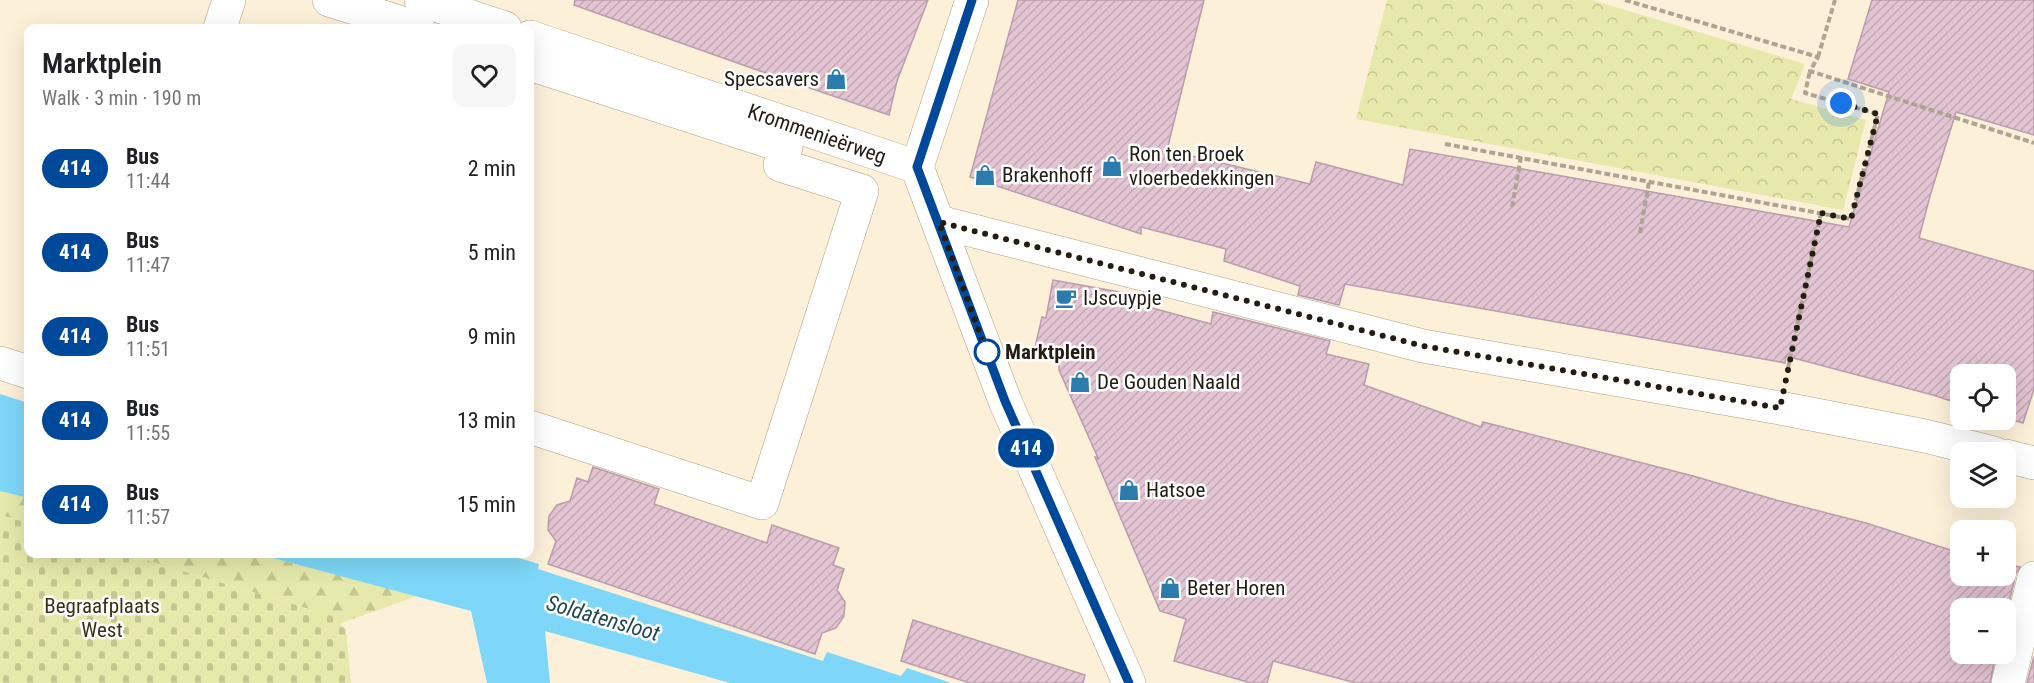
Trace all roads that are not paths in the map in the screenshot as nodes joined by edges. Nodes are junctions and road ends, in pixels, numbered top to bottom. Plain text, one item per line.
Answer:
1 (229, 0) edge
2 (250, 0) edge
3 (329, 0) edge
4 (421, 0) edge
5 (972, 0) edge
6 (220, 24) edge
7 (242, 24) edge
8 (405, 24) edge
9 (493, 24) edge
10 (534, 38) edge
11 (534, 65) edge
12 (917, 167) junction
13 (939, 222) junction
14 (0, 363) edge
15 (24, 371) edge
16 (534, 429) edge
17 (1950, 442) edge
18 (2016, 458) edge
19 (2034, 463) edge
20 (2034, 578) edge
21 (1129, 683) edge
22 (2008, 683) edge

1 - 6 street
2 - 7 street
3 - 8 street
4 - 9 street
5 - 12 street
10 - 12 street, Krommenieërweg
11 - 16 street
12 - 13 street
13 - 17 street
13 - 21 street
14 - 15 street
18 - 19 street
20 - 22 street

